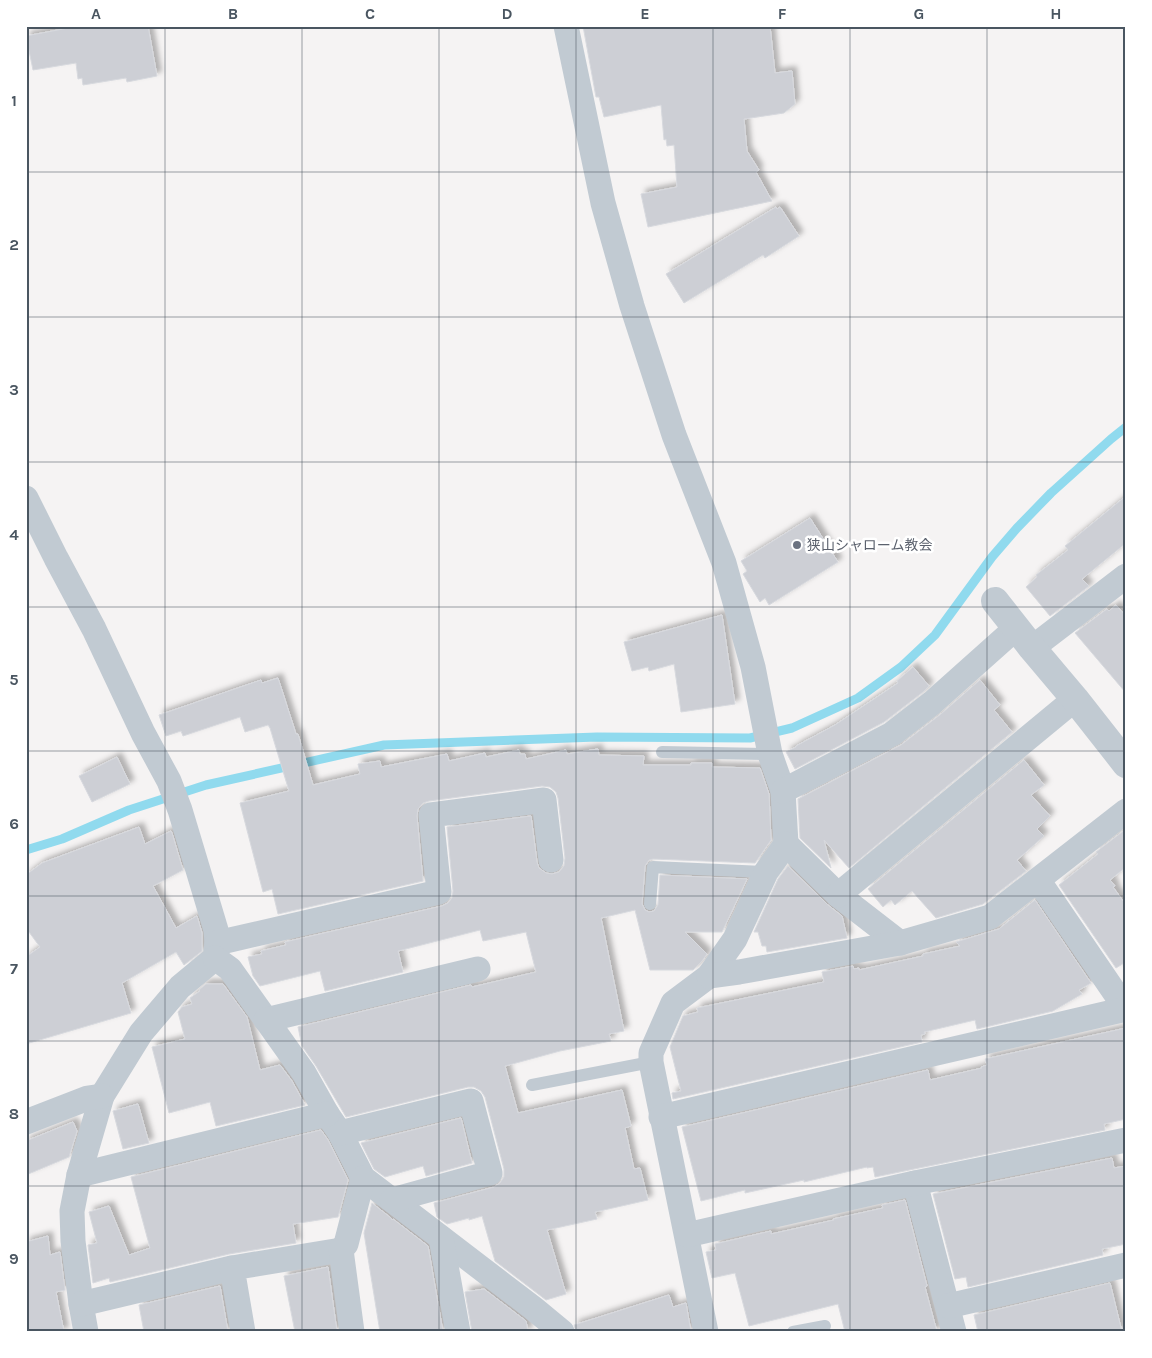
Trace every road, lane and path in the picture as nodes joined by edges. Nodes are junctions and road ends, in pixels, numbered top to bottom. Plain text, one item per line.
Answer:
1 (566, 26) edge
2 (26, 498) edge
3 (1126, 576) edge
4 (995, 601) dead end
5 (1024, 638) junction
6 (1075, 698) junction
7 (662, 752) dead end
8 (770, 754) junction
9 (1126, 764) edge
10 (783, 791) junction
11 (1126, 811) edge
12 (786, 844) junction
13 (551, 860) dead end
14 (766, 872) junction
15 (1038, 880) junction
16 (838, 895) junction
17 (650, 904) dead end
18 (900, 943) junction
19 (216, 950) junction
20 (478, 969) dead end
21 (709, 976) junction
22 (1126, 1009) edge
23 (266, 1020) junction
24 (651, 1062) junction
25 (532, 1085) dead end
26 (102, 1096) junction
27 (661, 1117) junction
28 (26, 1122) edge
29 (334, 1124) junction
30 (1126, 1140) edge
31 (79, 1175) junction
32 (363, 1178) junction
33 (915, 1183) junction
34 (392, 1200) junction
35 (687, 1235) junction
36 (442, 1238) junction
37 (340, 1250) junction
38 (1126, 1265) edge
39 (232, 1268) junction
40 (81, 1304) junction
41 (948, 1306) junction
42 (825, 1326) dead end
43 (86, 1332) edge
44 (242, 1332) edge
45 (352, 1332) edge
46 (458, 1332) edge
47 (562, 1332) edge
48 (706, 1332) edge
49 (793, 1332) edge
50 (954, 1332) edge

1 - 8 street
2 - 19 street
3 - 5 street
4 - 5 street
5 - 6 street
5 - 10 street
6 - 9 street
6 - 16 street
7 - 8 lane
8 - 10 street
10 - 12 street
11 - 15 street
12 - 14 street
12 - 16 street
13 - 19 street
14 - 17 lane
14 - 21 street
15 - 18 street
15 - 22 street
16 - 18 street
18 - 21 street
19 - 23 street
19 - 26 street
20 - 23 street
21 - 24 street
22 - 27 street
23 - 29 street
24 - 25 lane
24 - 27 street
26 - 28 street
26 - 31 street
27 - 35 street
29 - 31 street
29 - 32 street
29 - 34 street
30 - 33 street
31 - 40 street
32 - 34 street
32 - 37 street
33 - 35 street
33 - 41 street
34 - 36 street
35 - 48 street
36 - 46 street
36 - 47 street
37 - 39 street
37 - 45 street
38 - 41 street
39 - 40 street
39 - 44 street
40 - 43 street
41 - 50 street
42 - 49 lane

